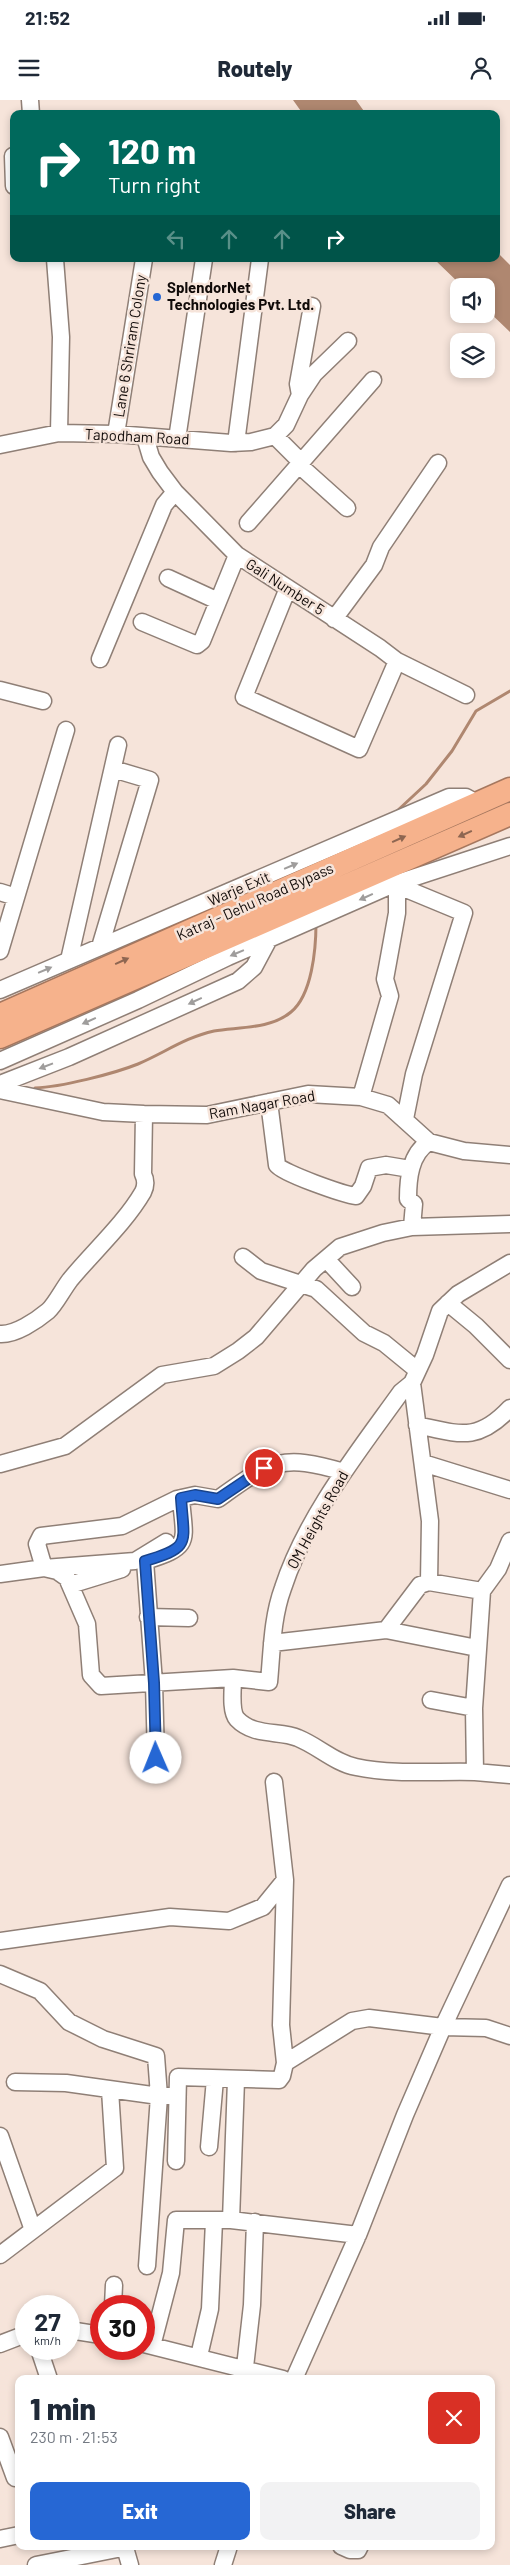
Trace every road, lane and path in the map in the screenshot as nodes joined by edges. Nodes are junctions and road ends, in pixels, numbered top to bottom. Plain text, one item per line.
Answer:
1 (55, 262) edge
2 (144, 262) edge
3 (204, 262) edge
4 (260, 262) edge
5 (312, 306) dead end
6 (348, 340) dead end
7 (373, 380) dead end
8 (300, 395) junction
9 (59, 433) junction
10 (116, 434) junction
11 (145, 436) junction
12 (274, 436) junction
13 (177, 439) junction
14 (236, 443) junction
15 (0, 445) edge
16 (438, 463) dead end
17 (300, 464) junction
18 (175, 492) junction
19 (347, 508) dead end
20 (248, 523) dead end
21 (237, 555) junction
22 (168, 578) dead end
23 (288, 588) junction
24 (218, 601) junction
25 (334, 620) junction
26 (142, 622) dead end
27 (100, 659) dead end
28 (397, 662) junction
29 (0, 690) edge
30 (466, 695) dead end
31 (43, 701) dead end
32 (66, 730) dead end
33 (118, 744) dead end
34 (113, 769) junction
35 (510, 789) edge
36 (478, 803) junction
37 (510, 814) edge
38 (510, 846) edge
39 (386, 878) junction
40 (0, 892) edge
41 (16, 897) junction
42 (298, 906) junction
43 (261, 911) junction
44 (100, 947) junction
45 (0, 951) edge
46 (69, 960) junction
47 (0, 990) edge
48 (11, 1017) edge
49 (0, 1037) edge
50 (0, 1061) edge
51 (0, 1084) edge
52 (0, 1090) edge
53 (361, 1097) junction
54 (269, 1102) junction
55 (144, 1114) junction
56 (405, 1119) junction
57 (428, 1142) junction
58 (510, 1155) edge
59 (410, 1169) junction
60 (510, 1224) edge
61 (412, 1227) junction
62 (243, 1257) dead end
63 (326, 1259) junction
64 (510, 1263) edge
65 (300, 1285) junction
66 (352, 1287) dead end
67 (448, 1303) junction
68 (0, 1334) edge
69 (510, 1360) edge
70 (415, 1376) junction
71 (510, 1408) edge
72 (418, 1425) junction
73 (0, 1464) edge
74 (423, 1464) junction
75 (344, 1472) junction
76 (510, 1490) edge
77 (181, 1498) junction
78 (510, 1541) edge
79 (166, 1542) dead end
80 (145, 1561) junction
81 (504, 1565) edge
82 (44, 1568) junction
83 (0, 1574) edge
84 (429, 1582) junction
85 (70, 1585) junction
86 (482, 1591) junction
87 (148, 1617) junction
88 (189, 1618) dead end
89 (386, 1630) junction
90 (272, 1643) junction
91 (477, 1648) junction
92 (233, 1678) junction
93 (154, 1683) junction
94 (431, 1700) dead end
95 (474, 1708) junction
96 (156, 1758) dead end
97 (474, 1772) junction
98 (510, 1775) edge
99 (274, 1782) dead end
100 (285, 1880) junction
101 (510, 1886) edge
102 (0, 1942) edge
103 (0, 1974) edge
104 (443, 2027) junction
105 (510, 2036) edge
106 (285, 2063) junction
107 (215, 2079) junction
108 (236, 2080) junction
109 (16, 2082) dead end
110 (110, 2090) junction
111 (158, 2096) junction
112 (178, 2097) junction
113 (0, 2136) edge
114 (209, 2147) dead end
115 (176, 2161) dead end
116 (231, 2220) junction
117 (214, 2221) junction
118 (255, 2222) junction
119 (34, 2230) junction
120 (358, 2235) junction
121 (0, 2255) edge
122 (147, 2266) dead end
123 (114, 2286) dead end
124 (114, 2295) edge
125 (155, 2323) edge
126 (15, 2338) edge
127 (0, 2344) edge
128 (155, 2347) edge
129 (199, 2356) junction
130 (42, 2360) edge
131 (245, 2367) junction
132 (48, 2375) edge
133 (270, 2375) edge
134 (296, 2375) edge
135 (0, 2437) edge
136 (11, 2478) edge
137 (15, 2536) edge
138 (0, 2539) edge
139 (112, 2550) edge
140 (125, 2550) edge
141 (228, 2550) edge
142 (38, 2565) edge
143 (130, 2565) edge
144 (222, 2565) edge

1 - 9 street
2 - 10 street, Lane 6 Shriram Colony
3 - 13 street
4 - 14 street
5 - 8 street
6 - 8 street
7 - 17 street
8 - 12 street
9 - 10 street, Tapodham Road
9 - 15 street, Tapodham Road
10 - 11 street, Tapodham Road
11 - 13 street, Tapodham Road
11 - 18 street, Gali Number 5
12 - 14 street, Tapodham Road
12 - 17 street
13 - 14 street, Tapodham Road
16 - 25 street
17 - 19 street
17 - 20 street
18 - 21 street, Gali Number 5
18 - 27 street
21 - 23 street, Gali Number 5
21 - 24 street
22 - 24 street
23 - 25 street, Gali Number 5
23 - 28 street
24 - 26 street
25 - 28 street, Gali Number 5
28 - 30 street, Gali Number 5
29 - 31 street
32 - 41 street
33 - 34 street
34 - 44 street
34 - 46 street
35 - 36 highway, Katraj - Dehu Road Bypass
42 -> 36 highway, Katraj - Dehu Road Bypass
43 -> 36 street, Warje Exit
37 -> 39 highway, Katraj - Dehu Road Bypass
38 - 39 street
39 - 42 highway, Katraj - Dehu Road Bypass
39 -> 42 street
39 - 53 street
39 - 56 street
40 - 41 street
41 - 45 street
42 - 43 highway, Katraj - Dehu Road Bypass
43 - 44 street, Warje Exit
43 - 48 highway, Katraj - Dehu Road Bypass
43 -> 50 street, Warje Exit
43 -> 51 street
44 - 46 street, Warje Exit
47 -> 46 street, Warje Exit
48 - 49 highway, Katraj - Dehu Road Bypass
52 - 55 street, Ram Nagar Road
53 - 54 street, Ram Nagar Road
53 - 56 street, Ram Nagar Road
54 - 55 street, Ram Nagar Road
54 - 59 street
55 - 68 street
56 - 57 street, Ram Nagar Road
57 - 58 street
57 - 59 street
59 - 61 street
60 - 61 street
61 - 63 street
62 - 65 street
63 - 65 street
63 - 66 street
64 - 67 street
65 - 70 street
65 - 73 street
67 - 69 street
67 - 70 street
70 - 72 street
70 - 75 street, OM Heights Road
71 - 72 street
72 - 74 street
74 - 76 street
74 - 84 street
75 - 77 street
75 - 90 street, OM Heights Road
77 - 80 street
77 - 82 street
78 - 81 street
79 - 82 street
80 - 85 street
80 - 87 street
81 - 86 street
82 - 83 street
82 - 85 street
84 - 86 street
84 - 89 street
85 - 93 street, OM Heights Road
86 - 91 street
87 - 88 street
87 - 93 street
89 - 90 street
89 - 91 street
90 - 92 street, OM Heights Road
91 - 95 street
92 - 93 street, OM Heights Road
92 - 97 street
93 - 96 street
94 - 95 street
95 - 97 street
97 - 98 street
99 - 100 street
100 - 102 street
100 - 106 street
101 - 104 street
103 - 111 street
104 - 105 street
104 - 106 street
104 - 120 street
106 - 108 street
107 - 108 street
107 - 112 street
107 - 114 street
108 - 116 street
109 - 110 street
110 - 111 street
110 - 119 street
111 - 112 street
111 - 122 street
112 - 115 street
113 - 119 street
116 - 117 street
116 - 118 street
117 - 125 street
117 - 129 street
118 - 120 street
118 - 131 street
119 - 121 street
120 - 134 street
123 - 124 street
126 - 127 street
128 - 129 street
129 - 131 street
130 - 132 street
131 - 133 street
135 - 136 street
137 - 138 street
139 - 142 street
140 - 143 street
141 - 144 street

